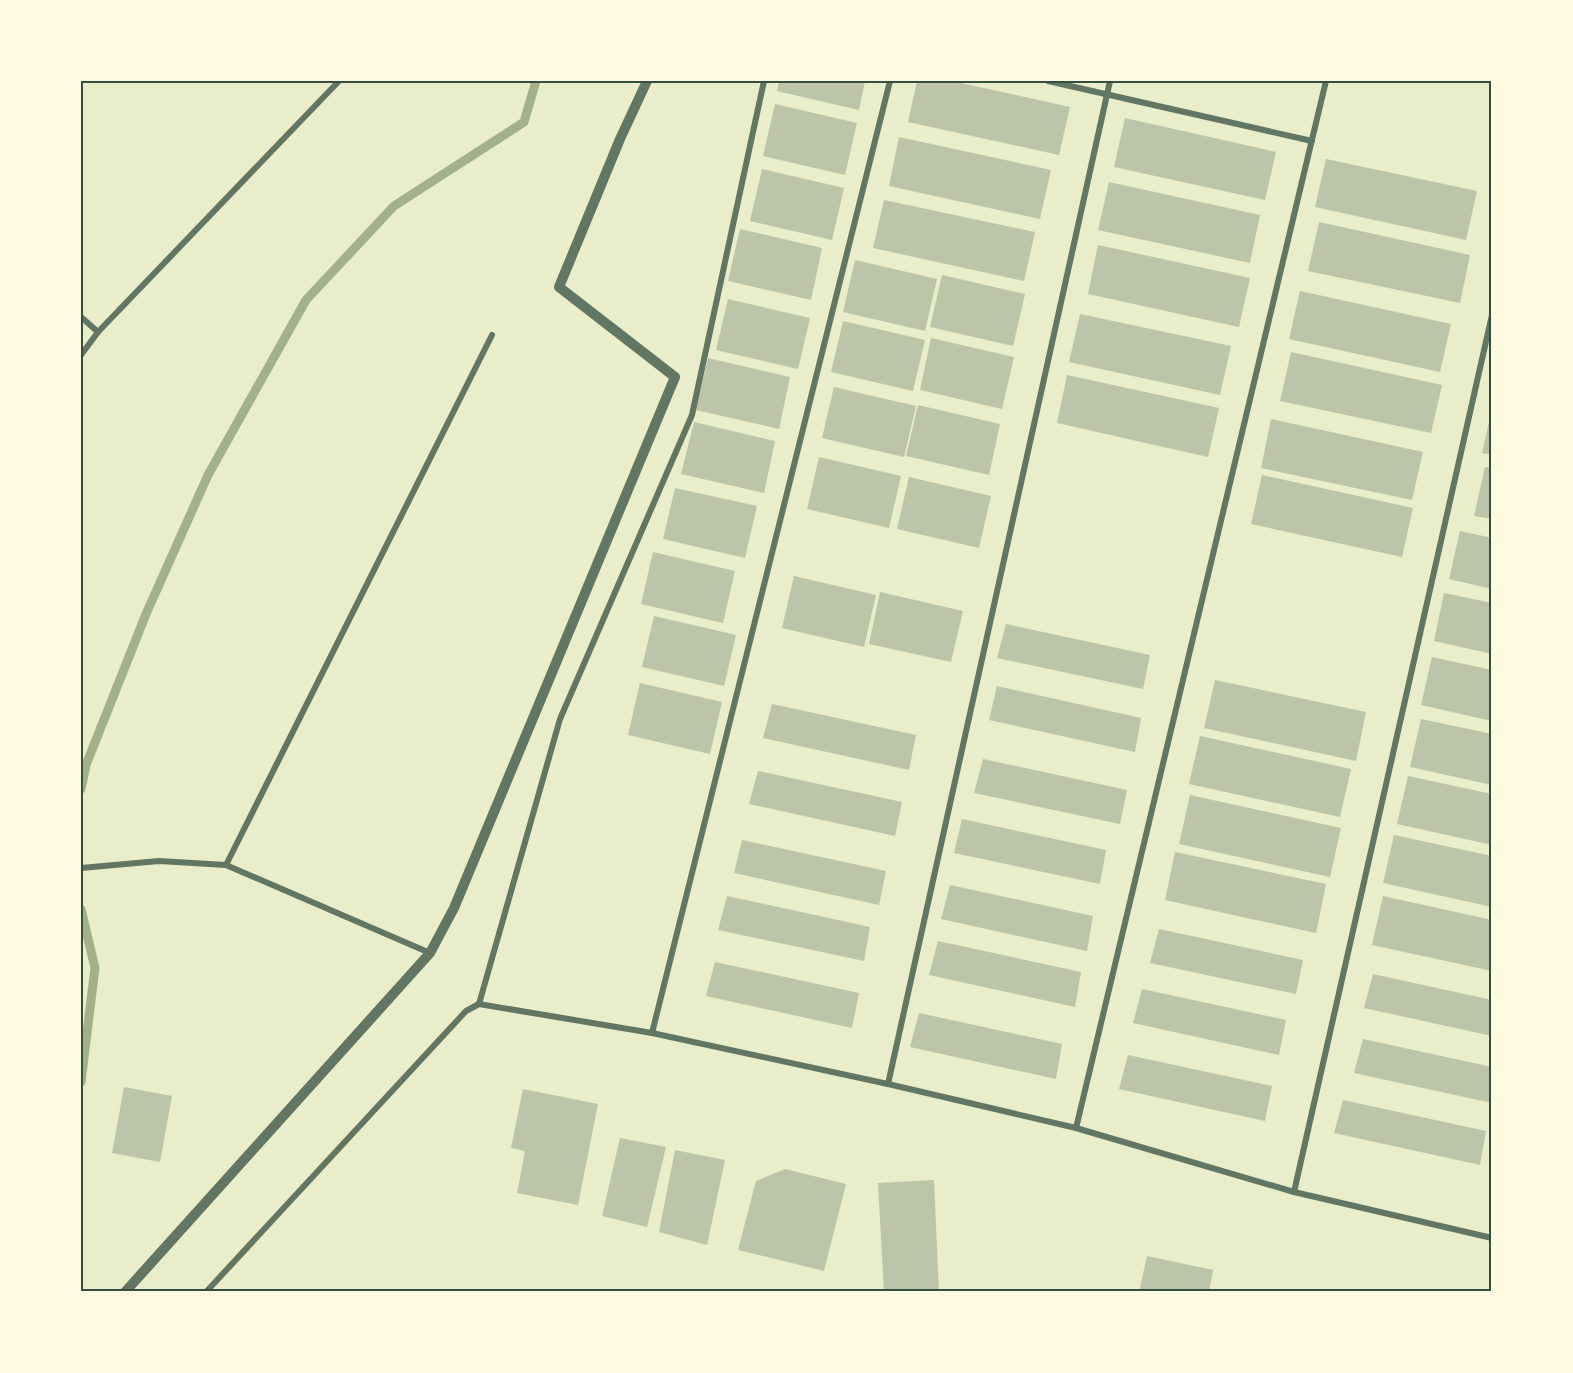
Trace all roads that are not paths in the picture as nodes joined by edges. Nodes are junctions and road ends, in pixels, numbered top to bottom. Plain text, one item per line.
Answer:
1 (339, 81) edge
2 (647, 81) edge
3 (764, 81) edge
4 (890, 81) edge
5 (1048, 81) edge
6 (1110, 81) edge
7 (1326, 81) edge
8 (1107, 94) junction
9 (1312, 141) junction
10 (1492, 315) edge
11 (81, 317) edge
12 (98, 332) junction
13 (492, 335) dead end
14 (81, 355) edge
15 (226, 865) junction
16 (81, 868) edge
17 (430, 953) junction
18 (479, 1004) junction
19 (652, 1033) junction
20 (888, 1084) junction
21 (1076, 1128) junction
22 (1294, 1192) junction
23 (1492, 1238) edge
24 (125, 1292) edge
25 (206, 1292) edge

1 - 12 street
2 - 17 street
3 - 18 street
4 - 19 street
5 - 8 street
6 - 8 street
7 - 9 street
8 - 9 street
8 - 20 street
9 - 21 street
10 - 22 street
11 - 12 street
12 - 14 street
13 - 15 street
15 - 16 street
15 - 17 street
17 - 24 street
18 - 19 street
18 - 25 street
19 - 20 street
20 - 21 street
21 - 22 street
22 - 23 street

